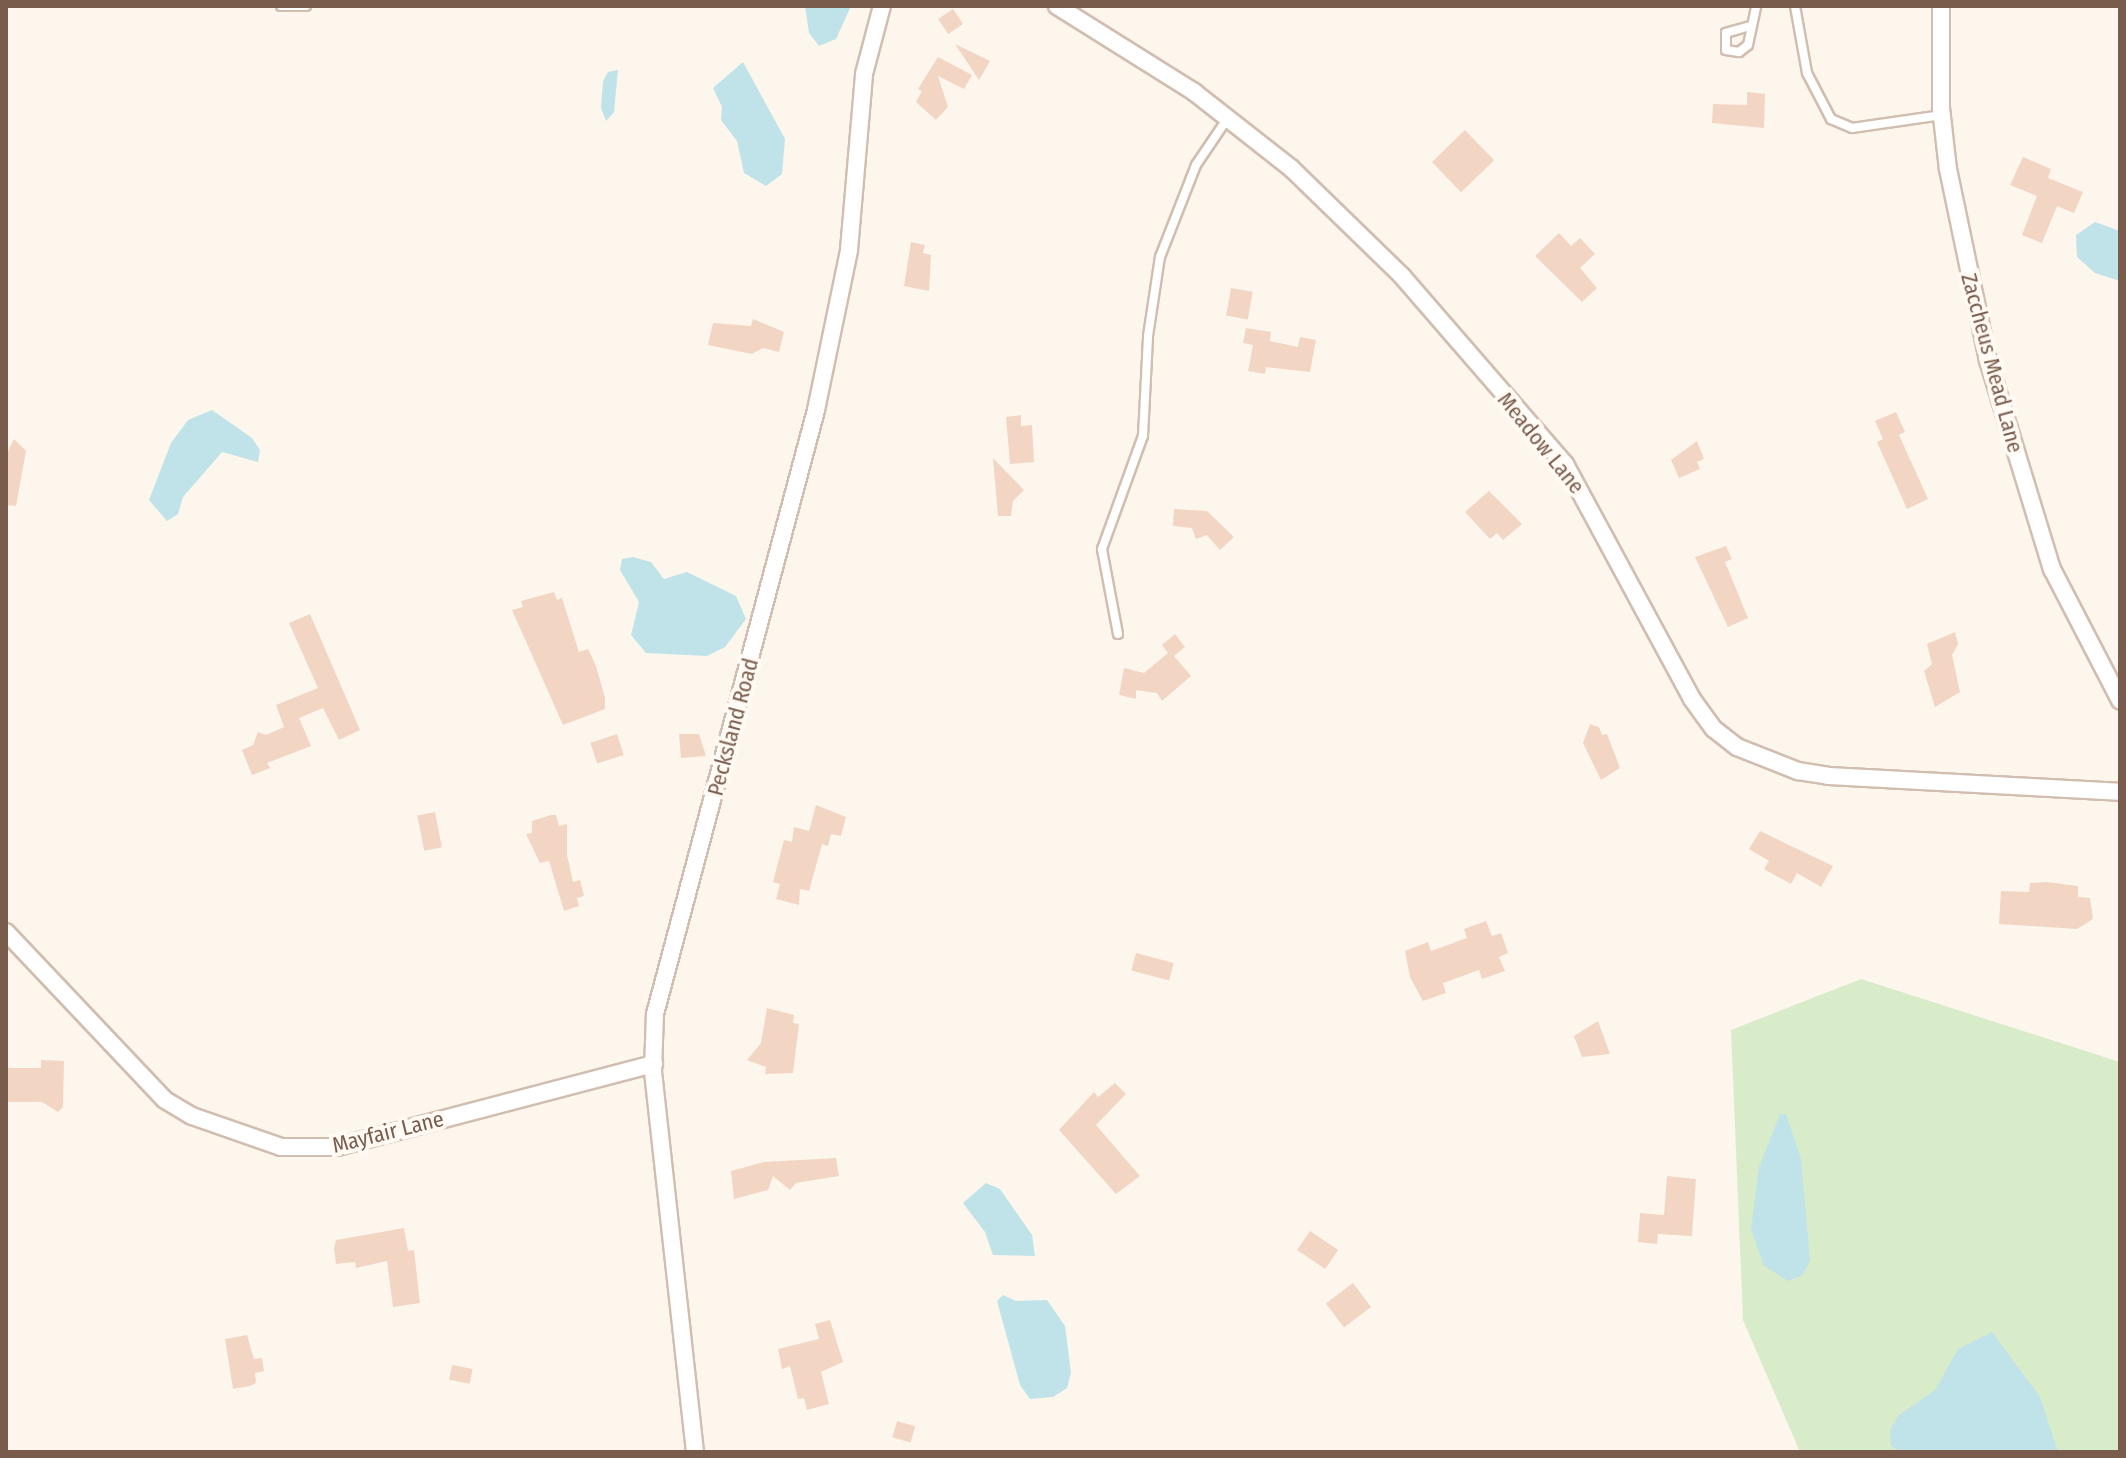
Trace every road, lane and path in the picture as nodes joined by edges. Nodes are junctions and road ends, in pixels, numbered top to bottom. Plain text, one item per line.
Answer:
1 (281, 6) edge
2 (306, 6) edge
3 (882, 6) edge
4 (1057, 6) edge
5 (1756, 6) edge
6 (1795, 6) edge
7 (1941, 6) edge
8 (1750, 26) dead end
9 (1942, 115) junction
10 (1228, 118) junction
11 (1118, 634) dead end
12 (2120, 700) edge
13 (2120, 792) edge
14 (6, 932) edge
15 (654, 1064) junction
16 (695, 1452) edge

1 - 2 lane
3 - 15 street, Pecksland Road
4 - 10 street, Meadow Lane
5 - 8 lane
6 - 9 lane
7 - 9 street, Zaccheus Mead Lane
9 - 12 street, Zaccheus Mead Lane
10 - 11 lane
10 - 13 street, Meadow Lane
14 - 15 street, Mayfair Lane
15 - 16 street, Pecksland Road

